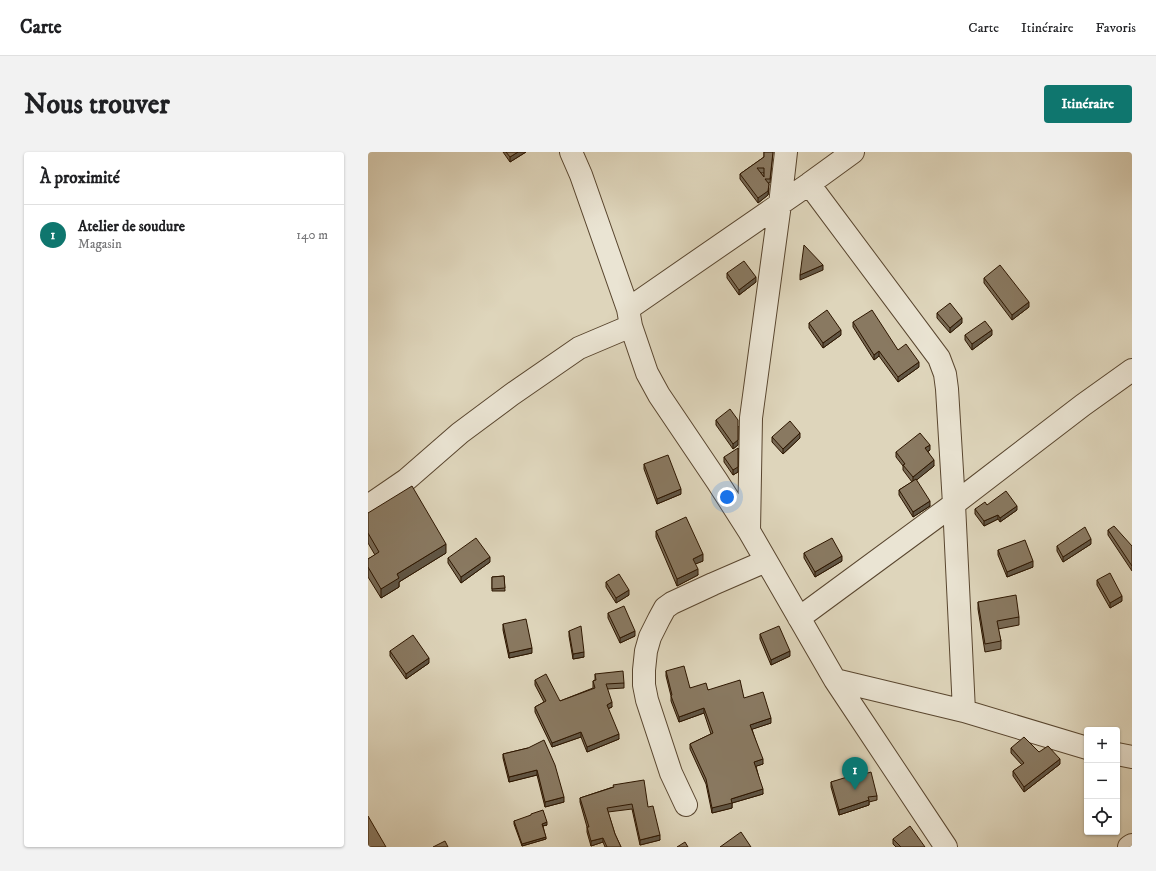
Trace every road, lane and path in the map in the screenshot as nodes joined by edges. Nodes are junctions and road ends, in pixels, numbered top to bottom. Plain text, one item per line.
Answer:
1 (571, 152) edge
2 (786, 152) edge
3 (853, 152) edge
4 (809, 184) junction
5 (780, 204) junction
6 (629, 318) junction
7 (1132, 370) edge
8 (954, 504) junction
9 (368, 506) edge
10 (749, 531) junction
11 (766, 561) junction
12 (799, 618) junction
13 (835, 680) junction
14 (964, 711) junction
15 (1084, 747) edge
16 (1120, 755) edge
17 (1132, 757) edge
18 (686, 805) dead end
19 (1132, 845) edge
20 (946, 847) edge
21 (1129, 847) edge

1 - 6 street
2 - 5 street
3 - 4 street
4 - 5 street
4 - 8 street
5 - 6 street
5 - 10 street
6 - 9 street
6 - 10 street
7 - 8 street
8 - 12 street
8 - 14 street
10 - 11 street
11 - 12 street
11 - 18 street
12 - 13 street
13 - 14 street
13 - 20 street
14 - 15 street
16 - 17 street
19 - 21 street

